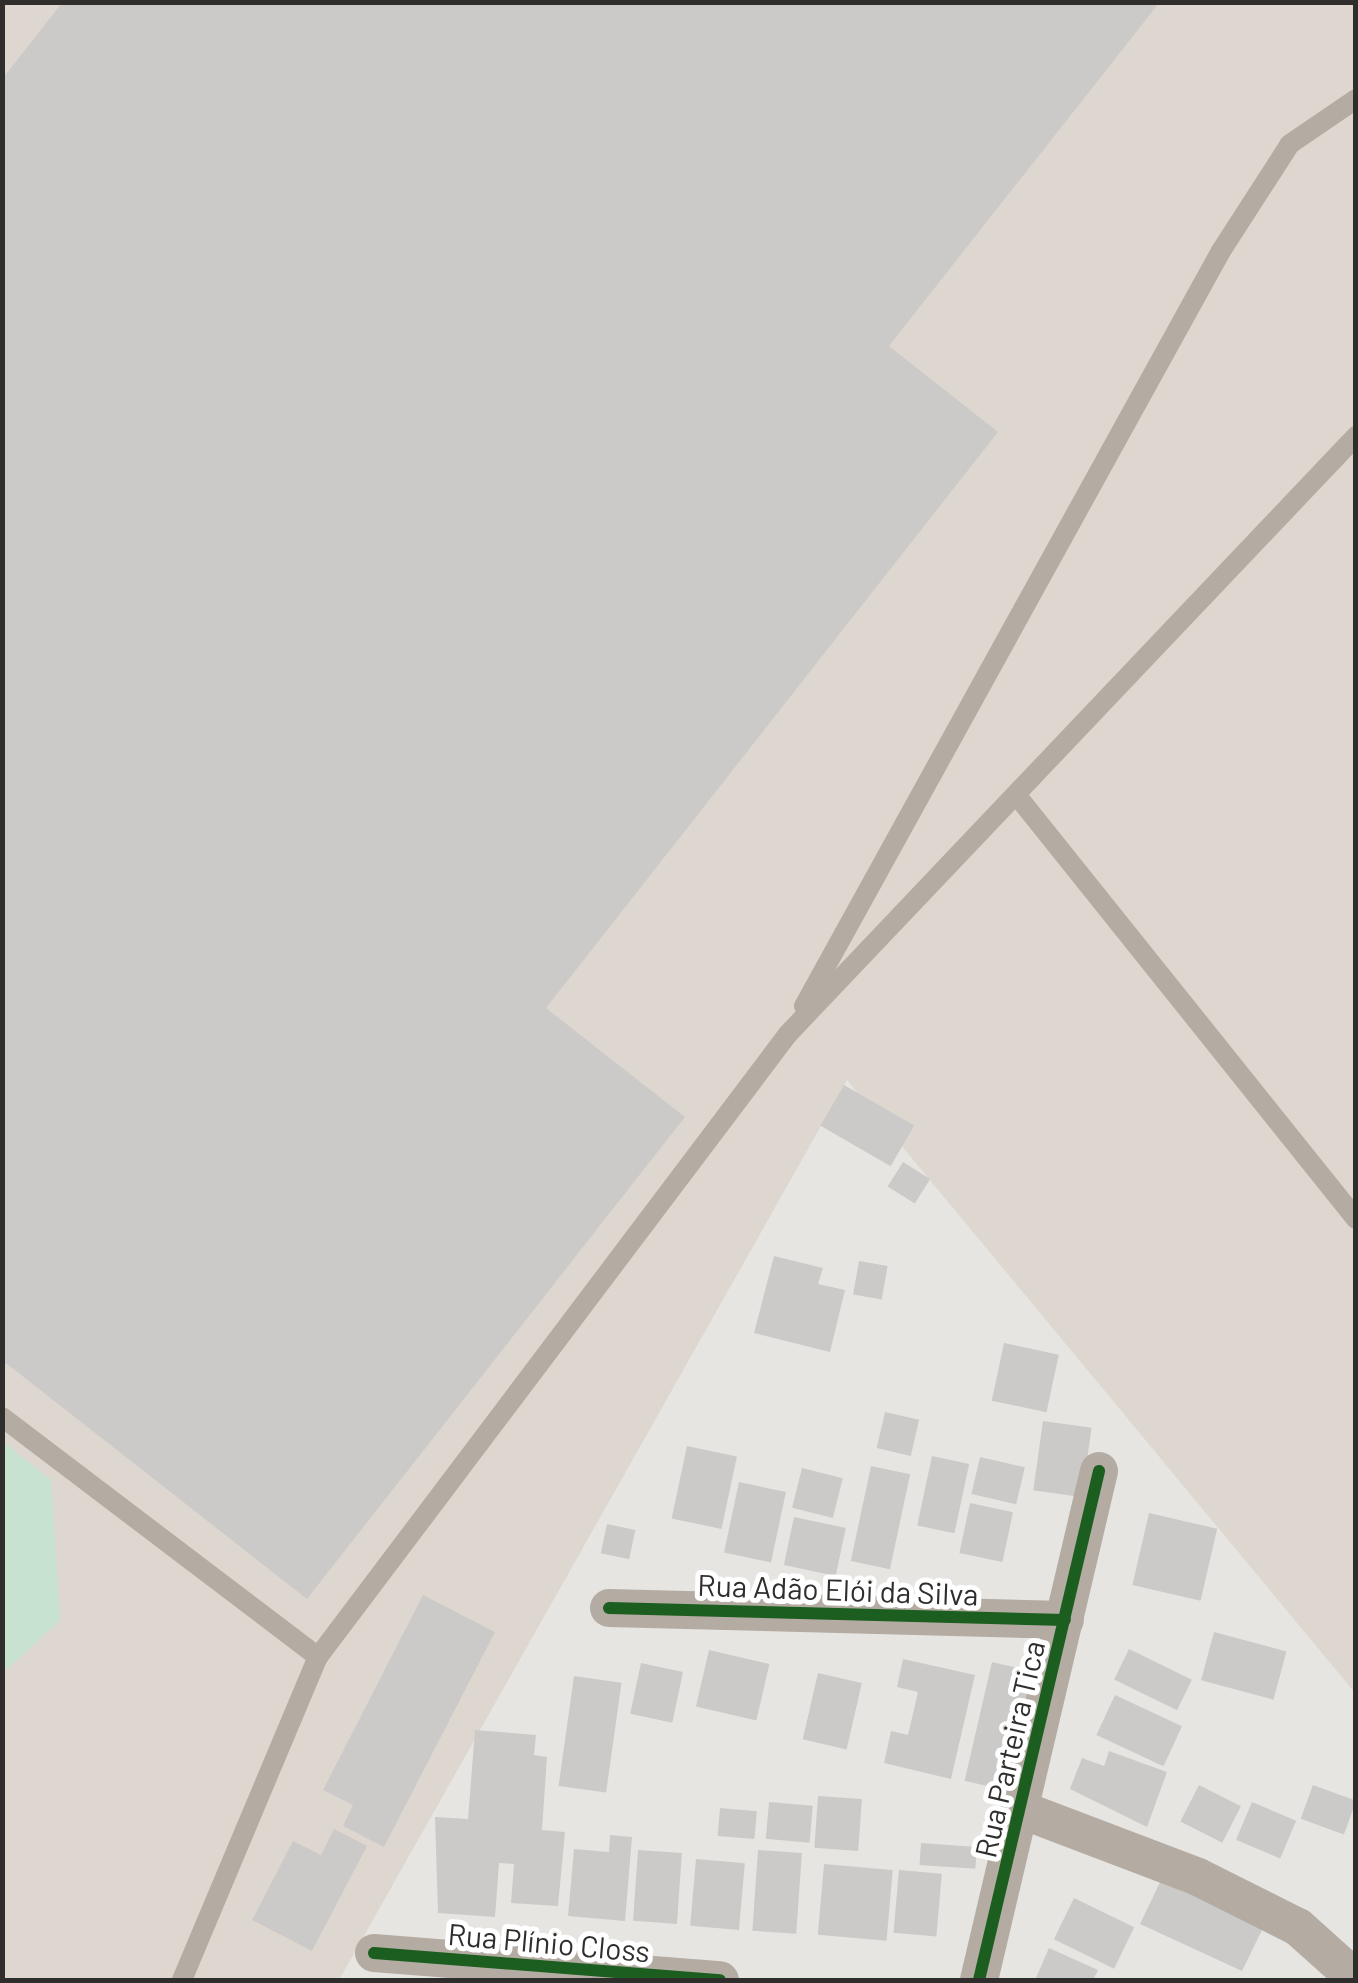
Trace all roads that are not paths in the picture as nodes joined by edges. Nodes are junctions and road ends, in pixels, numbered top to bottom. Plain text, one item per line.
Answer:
1 (1356, 99) edge
2 (1356, 436) edge
3 (1018, 797) junction
4 (788, 1034) junction
5 (1356, 1219) edge
6 (2, 1416) edge
7 (1099, 1470) dead end
8 (609, 1608) dead end
9 (1065, 1620) junction
10 (318, 1657) junction
11 (1022, 1810) junction
12 (374, 1953) dead end
13 (1356, 1978) edge
14 (182, 1980) edge
15 (720, 1980) edge
16 (979, 1980) edge

1 - 4 lane
2 - 3 lane
3 - 4 lane
3 - 5 lane
4 - 10 lane
6 - 10 lane
7 - 9 street, Rua Parteira Tica
8 - 9 street, Rua Adão Elói da Silva
9 - 11 street, Rua Parteira Tica
10 - 14 lane
11 - 13 street
11 - 16 street, Rua Parteira Tica
12 - 15 street, Rua Plínio Closs

